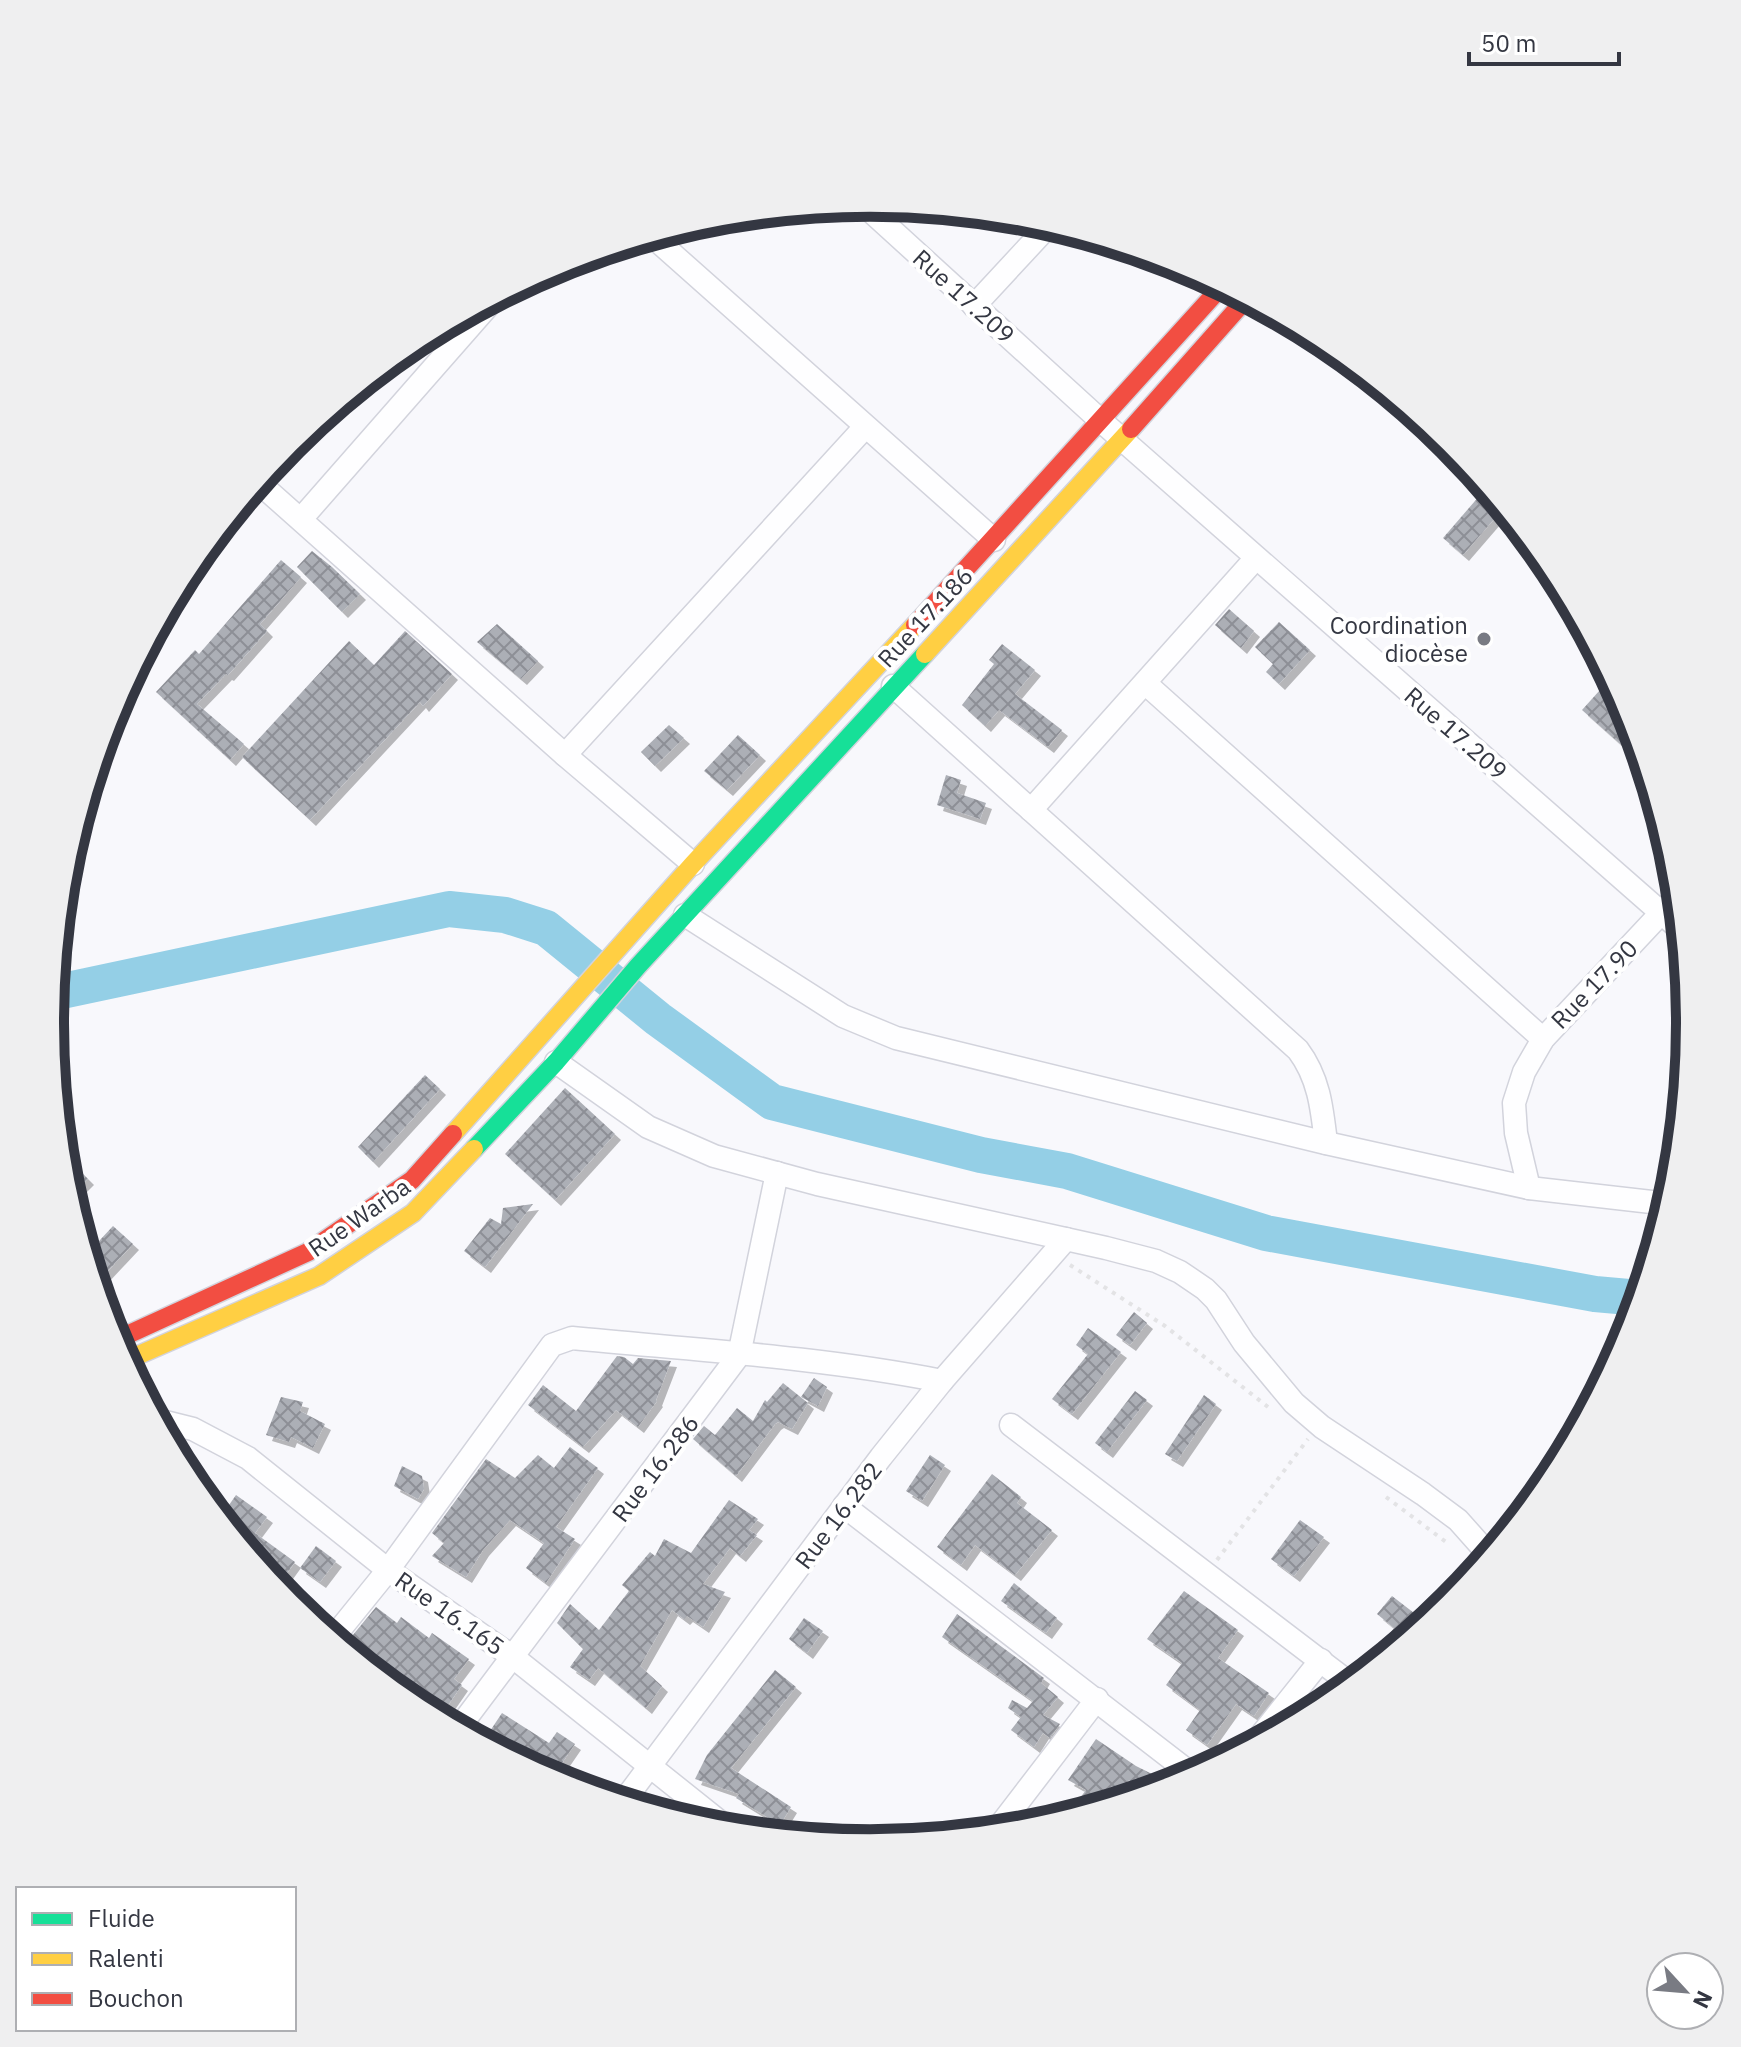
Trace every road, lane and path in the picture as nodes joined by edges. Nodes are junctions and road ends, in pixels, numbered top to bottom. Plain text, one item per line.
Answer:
1 (877, 217) edge
2 (1040, 235) edge
3 (661, 244) edge
4 (1214, 294) edge
5 (974, 306) junction
6 (1239, 307) edge
7 (475, 321) edge
8 (1100, 420) junction
9 (865, 427) junction
10 (1122, 439) junction
11 (266, 489) edge
12 (301, 519) junction
13 (994, 540) junction
14 (1256, 558) junction
15 (1145, 683) junction
16 (893, 686) junction
17 (565, 755) junction
18 (1031, 810) junction
19 (693, 864) junction
20 (1668, 907) edge
21 (1662, 914) junction
22 (685, 915) junction
23 (1670, 921) edge
24 (603, 1007) joint
25 (1543, 1039) junction
26 (556, 1062) junction
27 (1326, 1143) junction
28 (777, 1173) junction
29 (1529, 1188) junction
30 (1657, 1203) edge
31 (1059, 1246) junction
32 (126, 1335) edge
33 (739, 1355) junction
34 (136, 1356) edge
35 (1223, 1372) dead end
36 (942, 1381) junction
37 (170, 1423) edge
38 (1011, 1425) dead end
39 (1309, 1439) dead end
40 (844, 1506) junction
41 (1483, 1548) edge
42 (388, 1570) junction
43 (1206, 1574) junction
44 (339, 1630) edge
45 (513, 1657) junction
46 (1321, 1660) junction
47 (1342, 1677) edge
48 (1097, 1699) junction
49 (465, 1720) edge
50 (1270, 1724) edge
51 (650, 1766) junction
52 (1183, 1767) edge
53 (630, 1793) edge
54 (711, 1814) edge
55 (1005, 1818) edge

1 - 5 street, Rue 17.209
2 - 5 street
3 - 9 street
4 - 8 main road
5 - 8 street, Rue 17.209
6 - 10 main road, Rue 17.186
7 - 12 street
8 - 10 street, Rue 17.209
8 - 13 main road
9 - 13 street
9 - 17 street
10 - 14 street, Rue 17.209
10 - 16 main road, Rue 17.186
11 - 12 street
12 - 17 street
13 - 19 main road
14 - 15 street
14 - 21 street, Rue 17.209
15 - 18 street
15 - 25 street
16 - 18 street
16 - 22 main road, Rue 17.186
17 - 19 street
18 - 27 street
19 - 32 main road
20 - 21 street, Rue 17.90
21 - 23 street, Rue 17.209
21 - 25 street, Rue 17.90
22 - 24 main road, Rue 17.186
22 - 27 street
24 - 26 main road, Rue Warba
25 - 29 street, Rue 17.90
26 - 28 street
26 - 34 main road, Rue Warba
27 - 29 street
28 - 31 street
28 - 33 street, Rue 16.286
29 - 30 street
31 - 35 path
31 - 36 street, Rue 16.282
31 - 41 street
33 - 36 street
33 - 42 street
33 - 45 street, Rue 16.286
36 - 40 street, Rue 16.282
37 - 42 street, Rue 16.165
38 - 43 street
39 - 43 path
40 - 48 street
40 - 51 street, Rue 16.282
42 - 44 street
42 - 45 street, Rue 16.165
43 - 46 street
45 - 49 street, Rue 16.286
45 - 51 street, Rue 16.165
46 - 47 street
46 - 50 street
48 - 52 street
48 - 55 street
51 - 53 street, Rue 16.282
51 - 54 street, Rue 16.165

